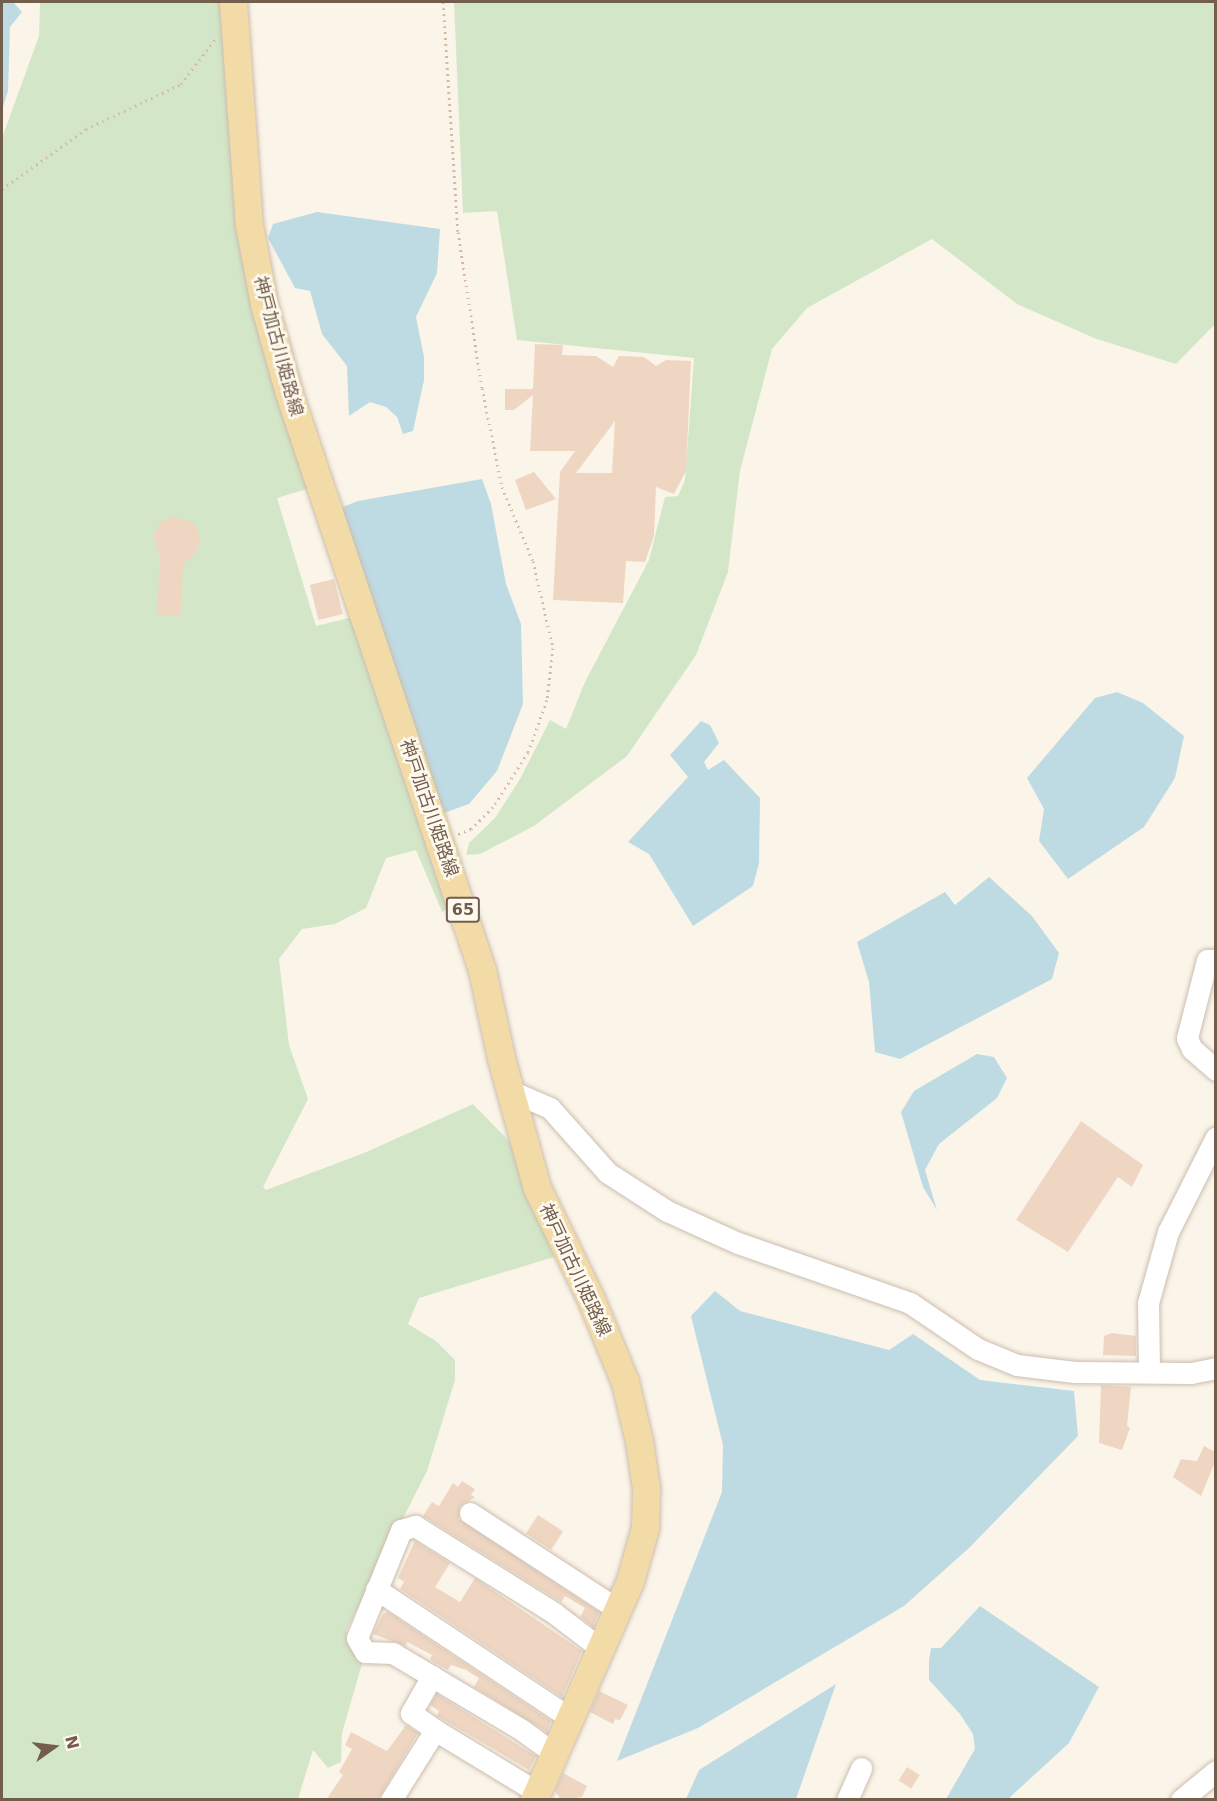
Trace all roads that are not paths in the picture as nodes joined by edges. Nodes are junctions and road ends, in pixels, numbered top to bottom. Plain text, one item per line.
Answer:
1 (233, 2) edge
2 (1215, 960) edge
3 (1215, 1070) edge
4 (511, 1091) junction
5 (1215, 1137) edge
6 (1215, 1368) edge
7 (1149, 1371) junction
8 (471, 1513) dead end
9 (376, 1590) junction
10 (617, 1609) junction
11 (600, 1648) junction
12 (432, 1676) junction
13 (570, 1718) junction
14 (435, 1730) junction
15 (555, 1754) junction
16 (861, 1768) dead end
17 (1215, 1771) edge
18 (536, 1796) edge
19 (391, 1800) edge
20 (847, 1800) edge
21 (1181, 1800) edge

1 - 4 main road, 神戸加古川姫路線 / 65
2 - 3 street
4 - 7 street
4 - 10 main road, 神戸加古川姫路線 / 65
5 - 7 street
6 - 7 street
8 - 10 street
9 - 11 street
9 - 12 street
9 - 13 street
10 - 11 main road, 神戸加古川姫路線 / 65
11 - 13 main road, 神戸加古川姫路線 / 65
12 - 14 street
12 - 15 street
13 - 15 main road, 神戸加古川姫路線 / 65
14 - 18 street
14 - 19 street
15 - 18 main road, 神戸加古川姫路線 / 65
16 - 20 street
17 - 21 street

